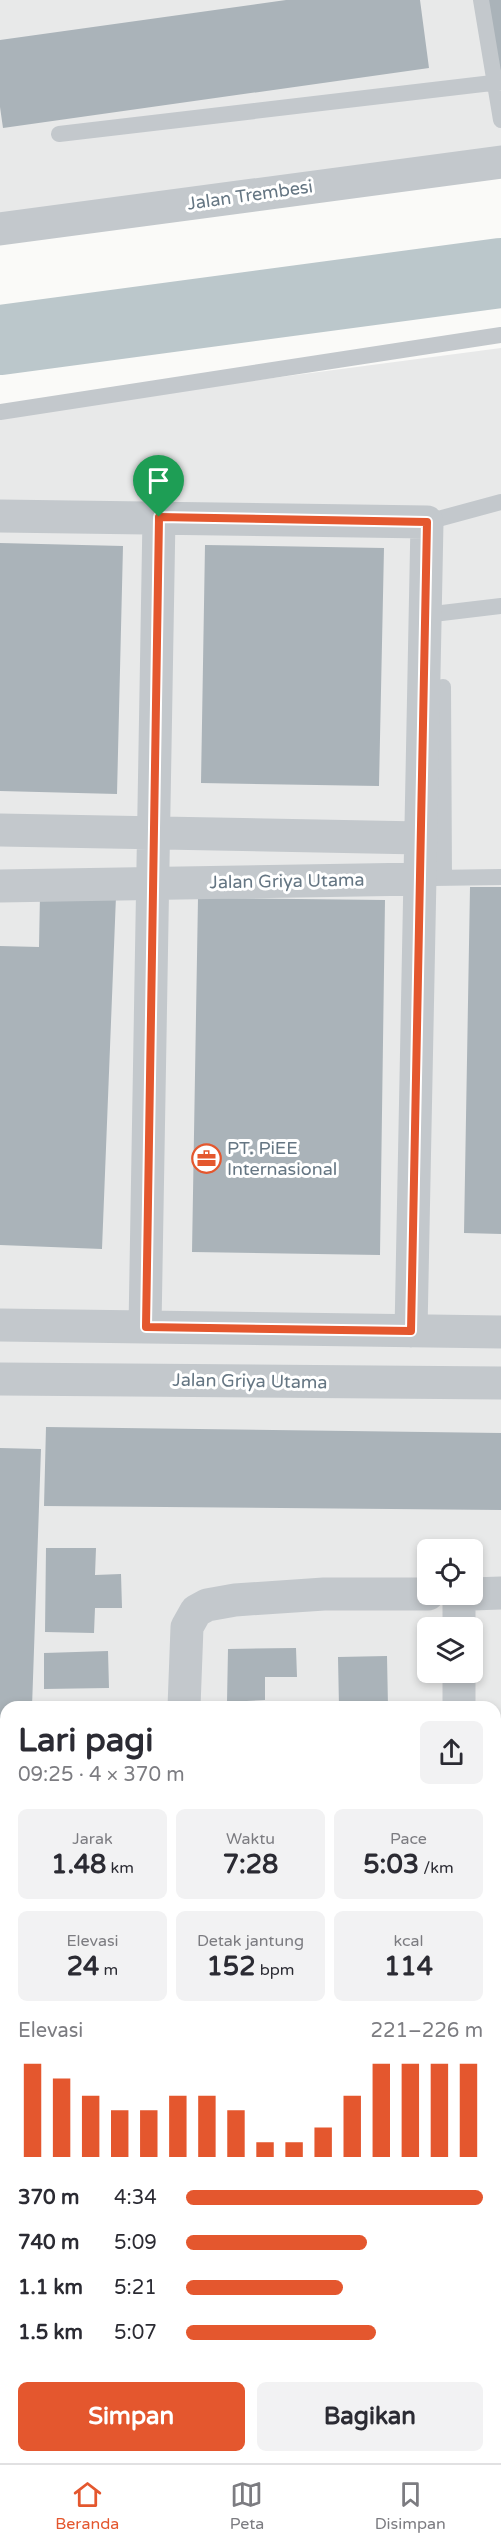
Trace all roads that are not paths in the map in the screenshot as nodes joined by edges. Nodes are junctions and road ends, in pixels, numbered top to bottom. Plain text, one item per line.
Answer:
1 (482, 0) edge
2 (498, 82) edge
3 (501, 120) edge
4 (58, 134) dead end
5 (501, 162) edge
6 (0, 229) edge
7 (501, 335) edge
8 (0, 412) edge
9 (501, 502) edge
10 (0, 516) edge
11 (159, 517) junction
12 (427, 522) junction
13 (501, 606) edge
14 (425, 615) junction
15 (443, 687) dead end
16 (0, 830) edge
17 (155, 833) junction
18 (421, 838) junction
19 (501, 877) edge
20 (432, 878) junction
21 (153, 883) junction
22 (0, 886) edge
23 (0, 1325) edge
24 (146, 1327) junction
25 (411, 1331) junction
26 (501, 1332) edge
27 (0, 1378) edge
28 (501, 1383) edge
29 (501, 1593) edge
30 (417, 1594) edge
31 (483, 1594) edge
32 (459, 1683) edge
33 (184, 1701) edge
34 (459, 1701) edge

1 - 2 lane
2 - 3 lane
2 - 4 lane
5 - 6 street, Jalan Trembesi
7 - 8 lane
9 - 12 lane
10 - 11 street
11 - 12 street
11 - 17 street
12 - 14 street
13 - 14 lane
14 - 18 street
15 - 20 lane
16 - 17 street
17 - 18 street
17 - 21 street
18 - 20 street
19 - 20 lane
20 - 21 street, Jalan Griya Utama
20 - 25 street
21 - 22 street, Jalan Griya Utama
21 - 24 street
23 - 24 street
24 - 25 street
25 - 26 street
27 - 28 street, Jalan Griya Utama
29 - 31 street
30 - 33 street
32 - 34 street

